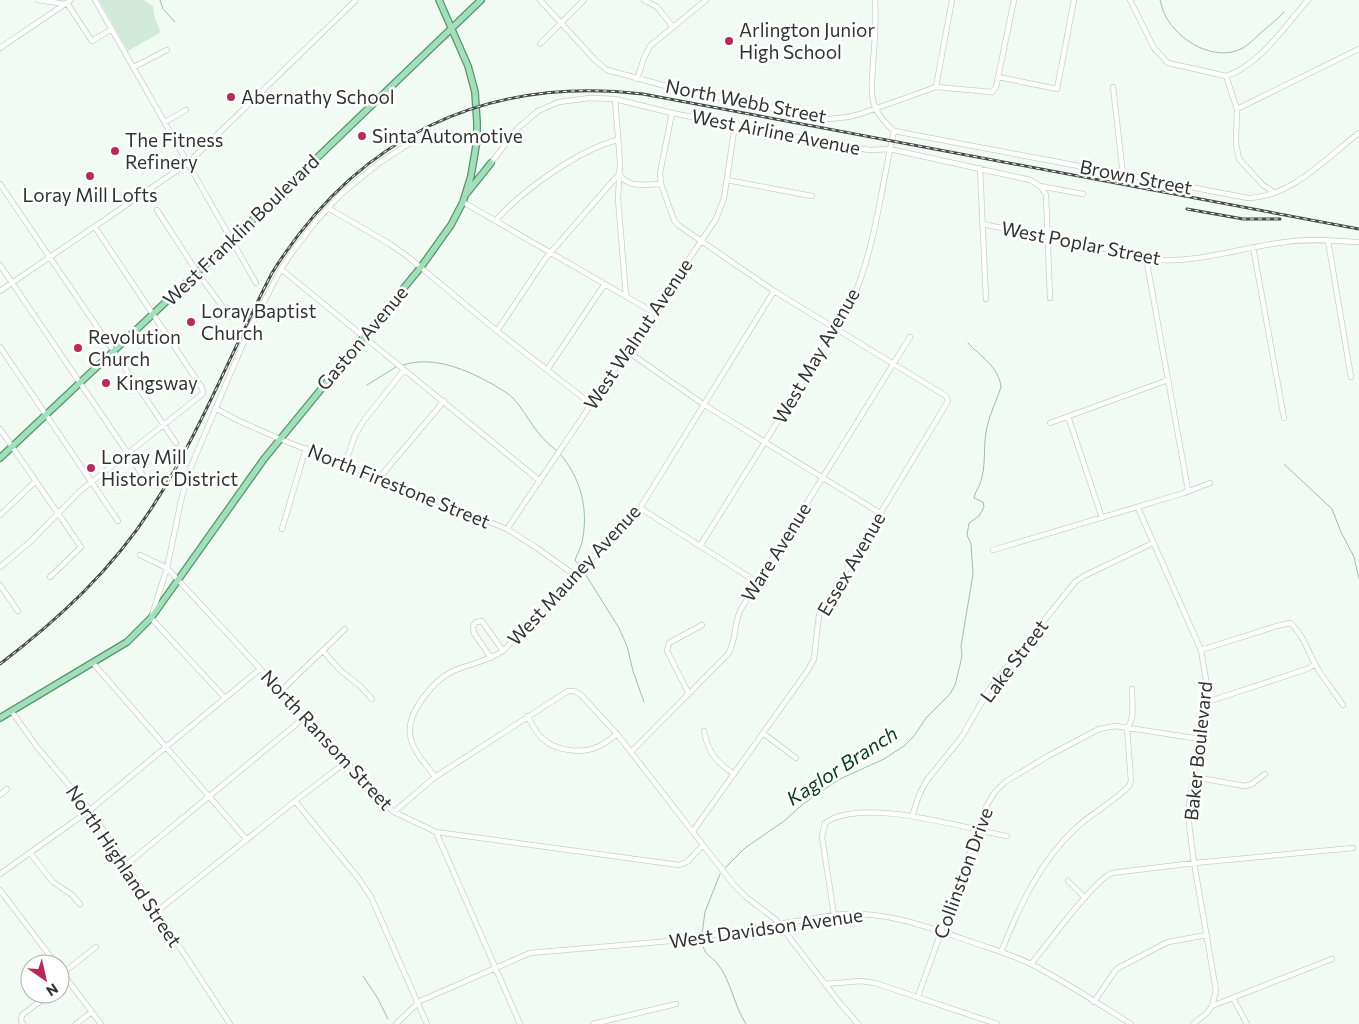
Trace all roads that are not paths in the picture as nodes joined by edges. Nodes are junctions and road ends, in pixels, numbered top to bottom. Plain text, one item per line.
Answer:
1 (38, 0) edge
2 (95, 0) edge
3 (347, 0) edge
4 (356, 0) edge
5 (439, 0) edge
6 (480, 0) edge
7 (540, 0) edge
8 (584, 0) edge
9 (644, 0) edge
10 (706, 0) edge
11 (875, 0) edge
12 (952, 0) edge
13 (1014, 0) edge
14 (1074, 0) edge
15 (1130, 0) edge
16 (1308, 0) edge
17 (68, 2) edge
18 (350, 5) junction
19 (561, 23) junction
20 (673, 27) junction
21 (452, 28) junction
22 (112, 29) junction
23 (540, 44) dead end
24 (0, 48) edge
25 (1359, 49) edge
26 (167, 50) dead end
27 (134, 67) junction
28 (1226, 76) junction
29 (998, 77) junction
30 (637, 79) junction
31 (936, 87) junction
32 (1113, 87) dead end
33 (615, 99) junction
34 (876, 109) junction
35 (1237, 109) junction
36 (186, 110) dead end
37 (672, 112) junction
38 (165, 122) junction
39 (735, 125) junction
40 (894, 131) junction
41 (1359, 133) edge
42 (617, 140) junction
43 (410, 143) dead end
44 (890, 149) junction
45 (474, 161) junction
46 (188, 163) junction
47 (491, 163) junction
48 (980, 168) junction
49 (486, 170) junction
50 (472, 172) junction
51 (619, 174) junction
52 (1123, 175) junction
53 (727, 180) junction
54 (0, 184) edge
55 (661, 184) junction
56 (1040, 186) junction
57 (1275, 193) junction
58 (1083, 194) dead end
59 (812, 196) dead end
60 (464, 199) junction
61 (328, 208) junction
62 (157, 210) dead end
63 (495, 221) junction
64 (982, 224) junction
65 (95, 227) junction
66 (1047, 236) junction
67 (232, 240) junction
68 (701, 241) junction
69 (1328, 241) junction
70 (1359, 242) edge
71 (1253, 247) junction
72 (551, 252) junction
73 (50, 257) junction
74 (1146, 258) junction
75 (0, 265) edge
76 (421, 267) junction
77 (282, 269) junction
78 (198, 272) junction
79 (12, 283) junction
80 (256, 283) dead end
81 (604, 285) junction
82 (774, 290) junction
83 (0, 291) edge
84 (626, 296) junction
85 (1050, 298) dead end
86 (986, 299) dead end
87 (653, 312) junction
88 (152, 315) junction
89 (230, 317) dead end
90 (836, 328) junction
91 (497, 331) junction
92 (364, 336) junction
93 (910, 337) dead end
94 (0, 347) edge
95 (627, 351) junction
96 (113, 352) junction
97 (892, 364) junction
98 (404, 370) junction
99 (547, 370) junction
100 (1351, 377) dead end
101 (1168, 380) junction
102 (79, 384) junction
103 (444, 401) junction
104 (591, 404) junction
105 (703, 404) junction
106 (216, 408) junction
107 (46, 415) junction
108 (1068, 416) junction
109 (1284, 418) dead end
110 (1050, 424) dead end
111 (163, 426) junction
112 (0, 428) edge
113 (280, 439) junction
114 (176, 443) dead end
115 (765, 443) junction
116 (12, 447) junction
117 (306, 448) junction
118 (127, 454) junction
119 (0, 458) edge
120 (345, 464) junction
121 (380, 477) junction
122 (822, 477) junction
123 (36, 481) junction
124 (540, 481) junction
125 (91, 482) junction
126 (148, 483) dead end
127 (1210, 483) dead end
128 (1187, 492) junction
129 (640, 508) junction
130 (1138, 508) junction
131 (58, 513) junction
132 (880, 513) junction
133 (0, 515) edge
134 (1102, 518) junction
135 (118, 521) dead end
136 (282, 529) dead end
137 (507, 529) junction
138 (1153, 543) junction
139 (700, 546) junction
140 (993, 550) dead end
141 (140, 555) dead end
142 (0, 568) edge
143 (167, 568) junction
144 (576, 576) junction
145 (50, 577) dead end
146 (178, 580) junction
147 (757, 582) junction
148 (0, 585) edge
149 (18, 611) dead end
150 (151, 618) junction
151 (702, 625) dead end
152 (345, 630) dead end
153 (1201, 650) junction
154 (323, 651) junction
155 (503, 651) junction
156 (491, 658) junction
157 (93, 663) junction
158 (1316, 664) junction
159 (260, 669) junction
160 (1132, 689) dead end
161 (281, 691) junction
162 (688, 694) junction
163 (225, 698) junction
164 (372, 699) dead end
165 (1204, 703) junction
166 (1342, 705) dead end
167 (12, 712) junction
168 (527, 716) junction
169 (305, 717) junction
170 (0, 718) edge
171 (1127, 728) junction
172 (704, 730) dead end
173 (617, 734) junction
174 (764, 734) junction
175 (1200, 739) junction
176 (166, 747) junction
177 (631, 752) junction
178 (796, 758) dead end
179 (346, 762) junction
180 (734, 774) junction
181 (1265, 774) dead end
182 (435, 776) junction
183 (1194, 777) junction
184 (7, 789) dead end
185 (0, 795) edge
186 (209, 796) junction
187 (295, 801) junction
188 (90, 810) junction
189 (394, 812) junction
190 (912, 816) junction
191 (693, 831) junction
192 (978, 831) junction
193 (436, 832) junction
194 (1007, 836) dead end
195 (247, 840) junction
196 (703, 844) junction
197 (1353, 848) dead end
198 (30, 852) junction
199 (1194, 863) junction
200 (126, 865) junction
201 (0, 874) edge
202 (1068, 881) dead end
203 (0, 890) edge
204 (1085, 898) junction
205 (80, 904) dead end
206 (156, 912) junction
207 (834, 915) junction
208 (779, 925) junction
209 (941, 931) junction
210 (1207, 935) junction
211 (96, 947) dead end
212 (1001, 952) junction
213 (48, 954) edge
214 (1332, 959) dead end
215 (1031, 964) junction
216 (70, 966) edge
217 (495, 968) junction
218 (70, 983) edge
219 (825, 984) junction
220 (918, 996) junction
221 (1233, 998) junction
222 (1094, 1002) junction
223 (418, 1003) junction
224 (39, 1004) edge
225 (676, 1004) dead end
226 (1212, 1006) junction
227 (92, 1012) junction
228 (22, 1019) edge
229 (16, 1024) edge
230 (76, 1024) edge
231 (101, 1024) edge
232 (230, 1024) edge
233 (396, 1024) edge
234 (427, 1024) edge
235 (520, 1024) edge
236 (593, 1024) edge
237 (858, 1024) edge
238 (997, 1024) edge
239 (1131, 1024) edge
240 (1193, 1024) edge
241 (1247, 1024) edge

1 - 17 street
2 - 22 street
3 - 18 street
4 - 18 street
5 - 21 main road, Gaston Avenue
6 - 21 main road, West Franklin Boulevard
7 - 19 street, North Webb Street
8 - 19 street
9 - 20 street
10 - 20 street
11 - 34 street
12 - 31 street
13 - 29 street
14 - 29 street
15 - 28 street
16 - 28 street
17 - 22 street
17 - 24 street
18 - 46 street
19 - 23 street
19 - 30 street, North Webb Street
20 - 30 street
21 - 45 main road, Gaston Avenue
21 - 67 main road, West Franklin Boulevard
22 - 27 street
25 - 35 street
26 - 27 street
27 - 38 street
28 - 35 street
29 - 31 street, North Webb Street
30 - 34 street, North Webb Street
31 - 34 street, North Webb Street
32 - 52 street
33 - 37 street, West Airline Avenue
33 - 42 street
33 - 47 street, West Airline Avenue
34 - 40 street
35 - 57 street
36 - 38 street
37 - 39 street, West Airline Avenue
37 - 55 street
38 - 46 street
39 - 44 street, West Airline Avenue
39 - 53 street, West Walnut Avenue
40 - 44 street, West May Avenue
40 - 52 street, Brown Street
41 - 57 street, Brown Street
42 - 51 street
42 - 63 street
43 - 61 street
44 - 48 street, West Airline Avenue
44 - 90 street, West May Avenue
45 - 47 main road
45 - 50 main road, Gaston Avenue
46 - 65 street
46 - 67 street
47 - 49 main road
48 - 56 street, West Airline Avenue
48 - 64 street
49 - 50 main road
49 - 60 main road
50 - 60 main road, Gaston Avenue
51 - 55 street
51 - 72 street
51 - 84 street
52 - 57 street, Brown Street
53 - 59 street
53 - 68 street, West Walnut Avenue
54 - 73 street
55 - 68 street
56 - 58 street, West Airline Avenue
56 - 66 street
60 - 63 street
60 - 76 main road, Gaston Avenue
61 - 76 street
61 - 77 street
62 - 78 street
63 - 72 street
64 - 66 street, West Poplar Street
64 - 86 street
65 - 73 street
65 - 88 street
66 - 74 street, West Poplar Street
66 - 85 street
67 - 78 main road, West Franklin Boulevard
67 - 80 street
68 - 82 street
68 - 87 street, West Walnut Avenue
69 - 70 street, West Poplar Street
69 - 71 street, West Poplar Street
69 - 100 street
71 - 74 street, West Poplar Street
71 - 109 street
72 - 81 street
72 - 91 street
73 - 79 street
73 - 96 street
74 - 101 street
75 - 79 street
76 - 91 street
76 - 92 main road, Gaston Avenue
77 - 92 street
77 - 106 street
78 - 88 main road, West Franklin Boulevard
78 - 89 street
79 - 83 street
79 - 102 street
81 - 84 street
81 - 99 street
82 - 90 street
82 - 105 street, West Mauney Avenue
84 - 87 street
87 - 95 street, West Walnut Avenue
88 - 96 main road, West Franklin Boulevard
88 - 111 street
90 - 97 street
90 - 115 street, West May Avenue
91 - 99 street
92 - 98 street
92 - 113 main road, Gaston Avenue
93 - 97 street, Ware Avenue
94 - 107 street
95 - 104 street, West Walnut Avenue
95 - 105 street
96 - 102 main road, West Franklin Boulevard
96 - 111 street
97 - 122 street, Ware Avenue
97 - 132 street, Essex Avenue
98 - 103 street
98 - 120 street
99 - 104 street
101 - 108 street
101 - 128 street
102 - 107 main road, West Franklin Boulevard
102 - 118 street
103 - 121 street
103 - 124 street
104 - 124 street, West Walnut Avenue
105 - 115 street
105 - 129 street, West Mauney Avenue
106 - 113 street, North Firestone Street
106 - 143 street
107 - 116 main road, West Franklin Boulevard
107 - 125 street
108 - 110 street
108 - 134 street
111 - 114 street
111 - 118 street
112 - 116 street
113 - 117 street, North Firestone Street
113 - 146 main road, Gaston Avenue
115 - 122 street
115 - 139 street, West May Avenue
116 - 119 main road, West Franklin Boulevard
116 - 123 street
117 - 120 street, North Firestone Street
117 - 136 street
118 - 125 street
118 - 126 street
120 - 121 street, North Firestone Street
121 - 137 street, North Firestone Street
122 - 132 street
122 - 147 street, Ware Avenue
123 - 131 street
123 - 133 street
124 - 137 street, West Walnut Avenue
125 - 131 street
125 - 135 street
127 - 128 street
128 - 130 street
129 - 139 street
129 - 144 street, West Mauney Avenue
130 - 134 street
130 - 138 street, Baker Boulevard
131 - 142 street
131 - 145 street
132 - 174 street, Essex Avenue
134 - 140 street
137 - 144 street, North Firestone Street
138 - 153 street, Baker Boulevard
138 - 190 street, Lake Street
139 - 147 street
141 - 143 street, North Ransom Street
143 - 146 street, North Ransom Street
143 - 150 street
144 - 155 street, West Mauney Avenue
146 - 150 main road, Gaston Avenue
146 - 159 street, North Ransom Street
147 - 162 street, Ware Avenue
148 - 149 street
150 - 157 main road
150 - 163 street
151 - 162 street
152 - 154 street
153 - 158 street
153 - 165 street, Baker Boulevard
154 - 161 street
154 - 164 street
155 - 156 street, West Mauney Avenue
155 - 156 street
156 - 182 street, West Mauney Avenue
157 - 167 main road
157 - 176 street
158 - 165 street
158 - 166 street
159 - 161 street, North Ransom Street
159 - 163 street
160 - 171 street
161 - 169 street, North Ransom Street
162 - 177 street, Ware Avenue
163 - 176 street
165 - 175 street, Baker Boulevard
167 - 170 main road
167 - 188 street, North Highland Street
168 - 173 street
168 - 173 street
168 - 182 street
169 - 179 street, North Ransom Street
169 - 186 street
171 - 175 street, Collinston Drive
171 - 192 street, Collinston Drive
171 - 212 street
172 - 180 street
173 - 177 street
174 - 178 street
174 - 180 street, Essex Avenue
175 - 183 street, Baker Boulevard
176 - 186 street
176 - 188 street
177 - 191 street
179 - 187 street
179 - 189 street, North Ransom Street
180 - 191 street, Essex Avenue
181 - 183 street
182 - 189 street
183 - 199 street, Baker Boulevard
184 - 185 street
186 - 195 street
186 - 200 street
187 - 195 street
187 - 223 street
188 - 198 street
188 - 200 street, North Highland Street
189 - 193 street, North Ransom Street
190 - 192 street
190 - 207 street
191 - 196 street
192 - 194 street
192 - 209 street, Collinston Drive
193 - 196 street, North Ransom Street
193 - 217 street
195 - 206 street
196 - 208 street
197 - 199 street
198 - 201 street
198 - 205 street
199 - 204 street
199 - 210 street, Baker Boulevard
200 - 206 street, North Highland Street
202 - 204 street
203 - 213 street
204 - 215 street
206 - 232 street, North Highland Street
207 - 208 street, West Davidson Avenue
207 - 209 street, West Davidson Avenue
208 - 217 street, West Davidson Avenue
208 - 219 street
209 - 212 street, West Davidson Avenue
209 - 220 street, Collinston Drive
210 - 222 street
210 - 226 street, Baker Boulevard
211 - 216 street
212 - 215 street, West Davidson Avenue
214 - 221 street
215 - 222 street, West Davidson Avenue
217 - 223 street, West Davidson Avenue
217 - 235 street
218 - 227 street
219 - 220 street
219 - 237 street
220 - 238 street
221 - 226 street
221 - 241 street
222 - 239 street, West Davidson Avenue
223 - 233 street, West Davidson Avenue
223 - 234 street
224 - 228 street
225 - 236 street
226 - 240 street
227 - 230 street
227 - 231 street
228 - 229 street

